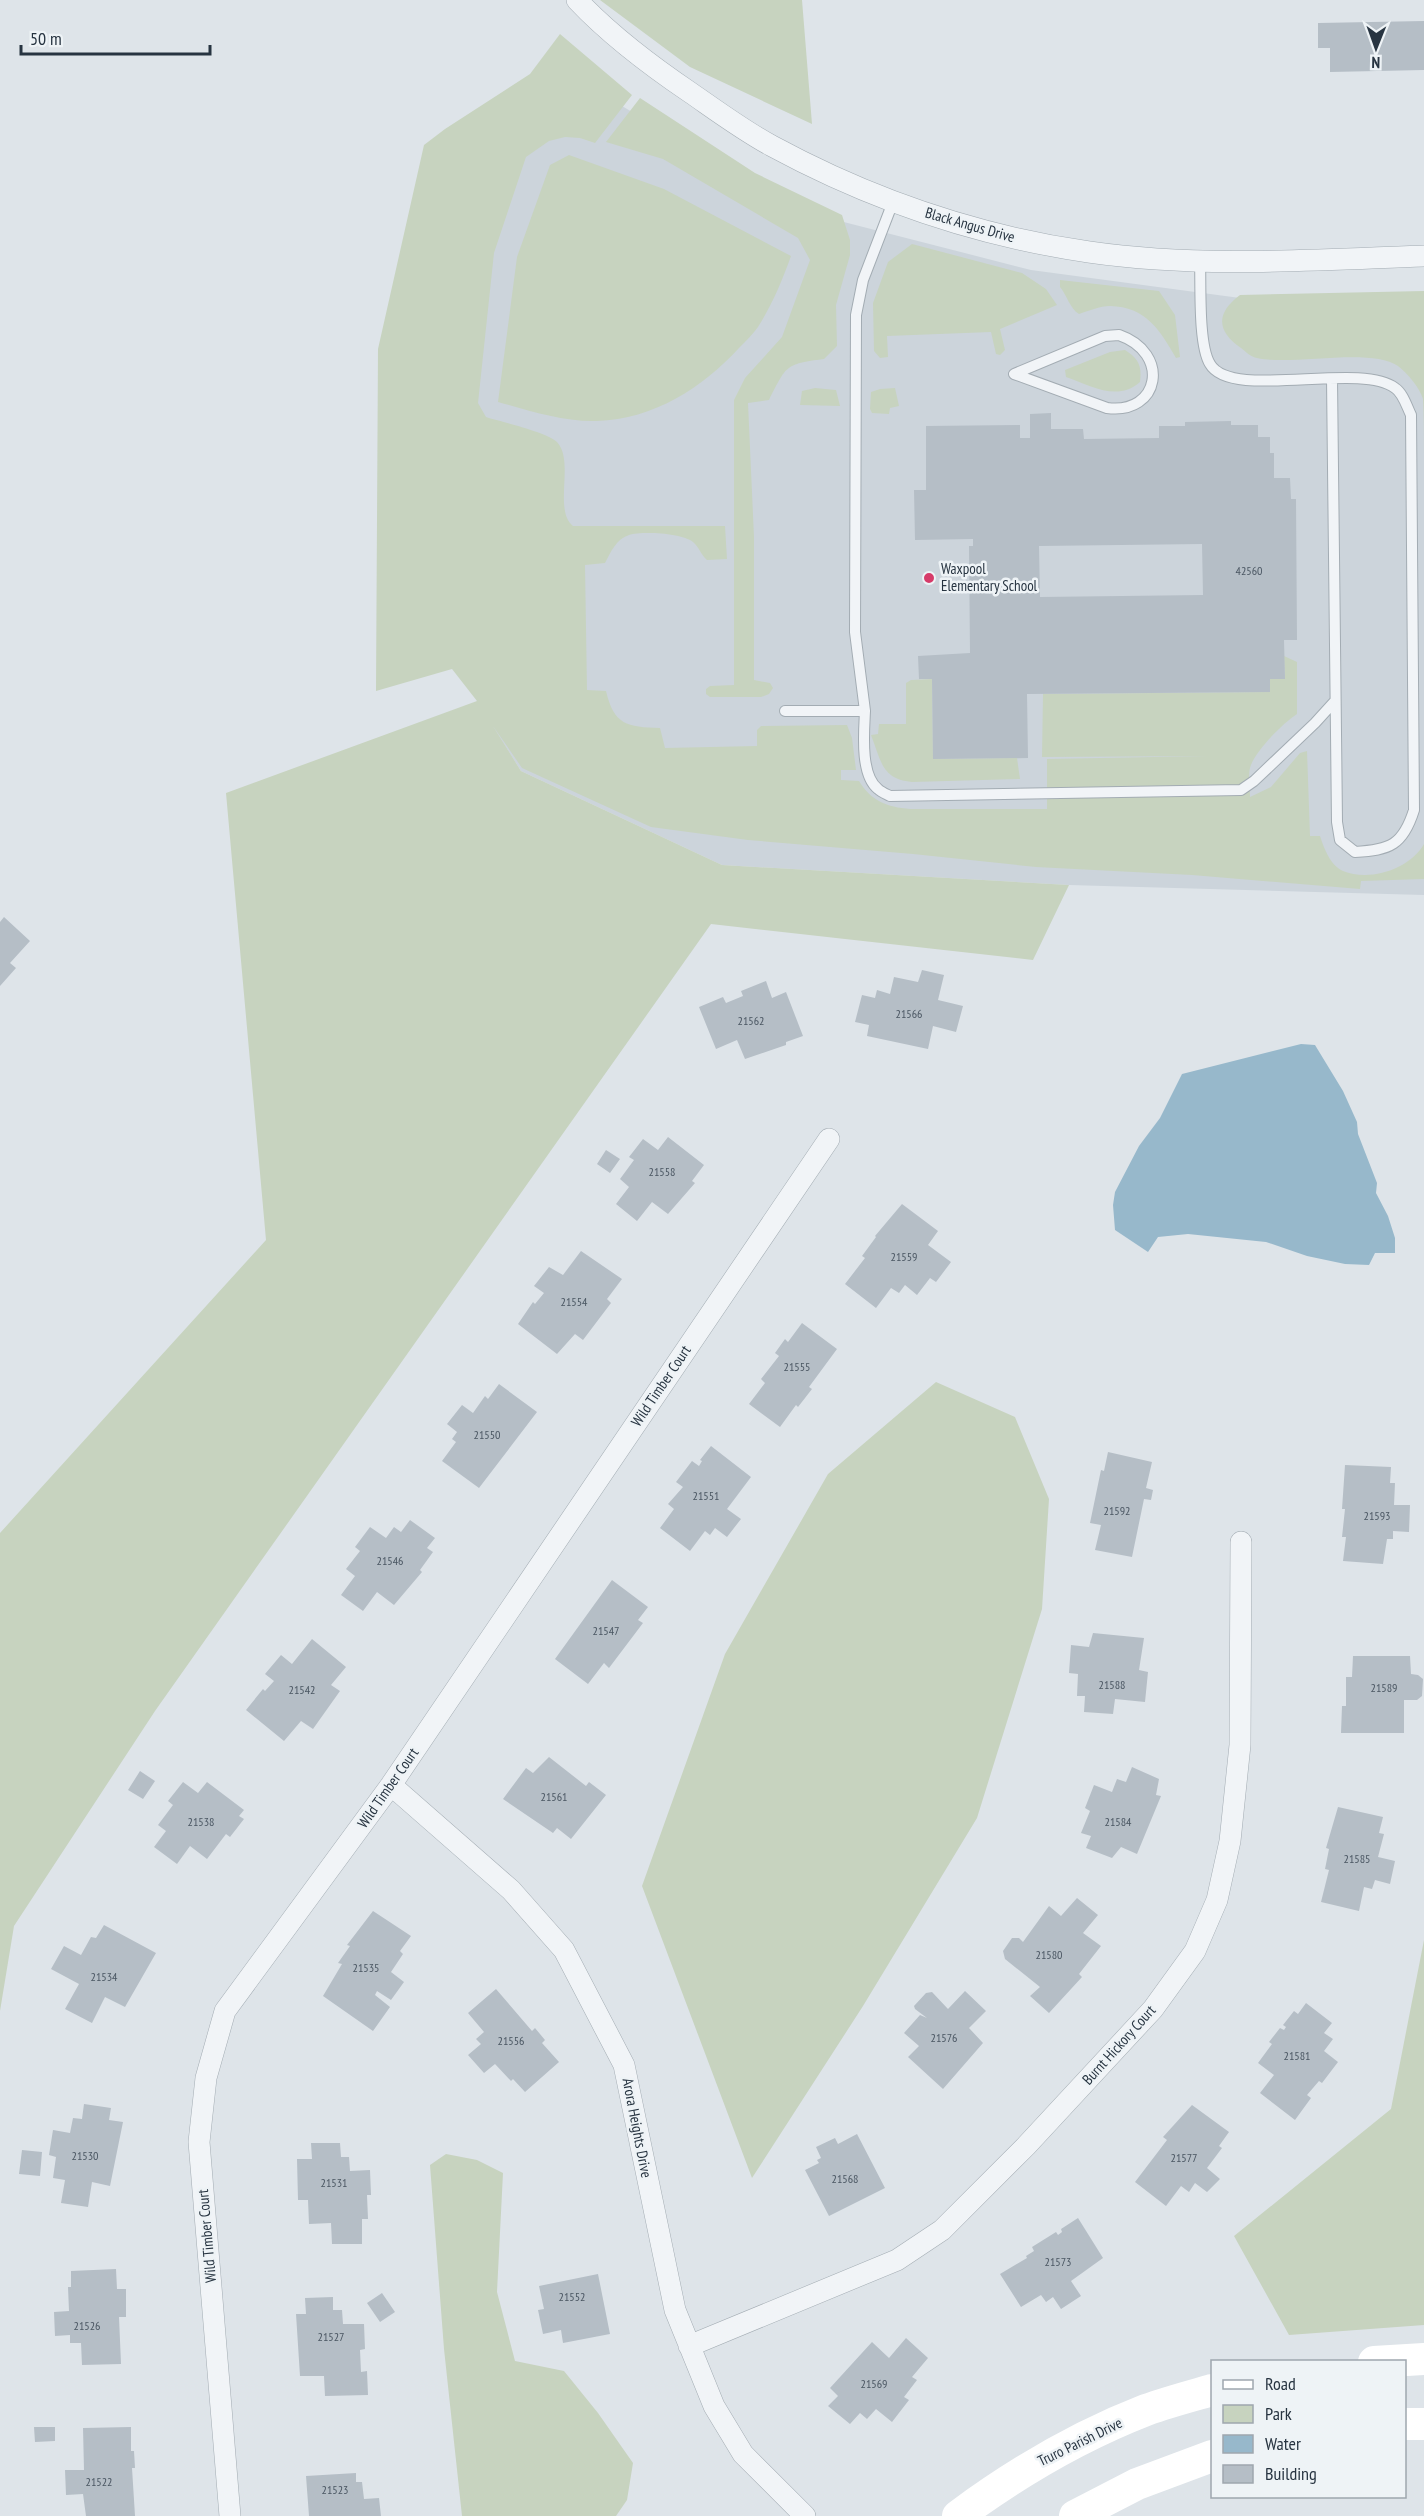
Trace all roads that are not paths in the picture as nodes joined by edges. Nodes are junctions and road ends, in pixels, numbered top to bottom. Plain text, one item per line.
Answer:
1 (578, 0) edge
2 (893, 202) junction
3 (1424, 256) edge
4 (1200, 259) junction
5 (1332, 379) junction
6 (1107, 408) joint
7 (1335, 701) junction
8 (785, 711) dead end
9 (865, 711) junction
10 (829, 1139) dead end
11 (1241, 1542) dead end
12 (391, 1785) junction
13 (689, 2346) junction
14 (1424, 2359) edge
15 (1399, 2360) edge
16 (1211, 2390) edge
17 (1406, 2424) edge
18 (1424, 2424) edge
19 (1211, 2456) edge
20 (230, 2516) edge
21 (805, 2516) edge
22 (958, 2516) edge
23 (1075, 2516) edge

1 - 2 street, Black Angus Drive
2 - 4 street, Black Angus Drive
2 - 9 lane
3 - 4 street, Black Angus Drive
4 - 5 lane
5 - 7 lane
5 - 7 lane
6 - 6 lane
7 - 9 lane
8 - 9 lane
10 - 12 street, Wild Timber Court
11 - 13 street, Burnt Hickory Court
12 - 13 street, Arora Heights Drive
12 - 20 street, Wild Timber Court
13 - 21 street, Arora Heights Drive
14 - 15 street
16 - 22 street, Truro Parish Drive
17 - 18 street
19 - 23 street

